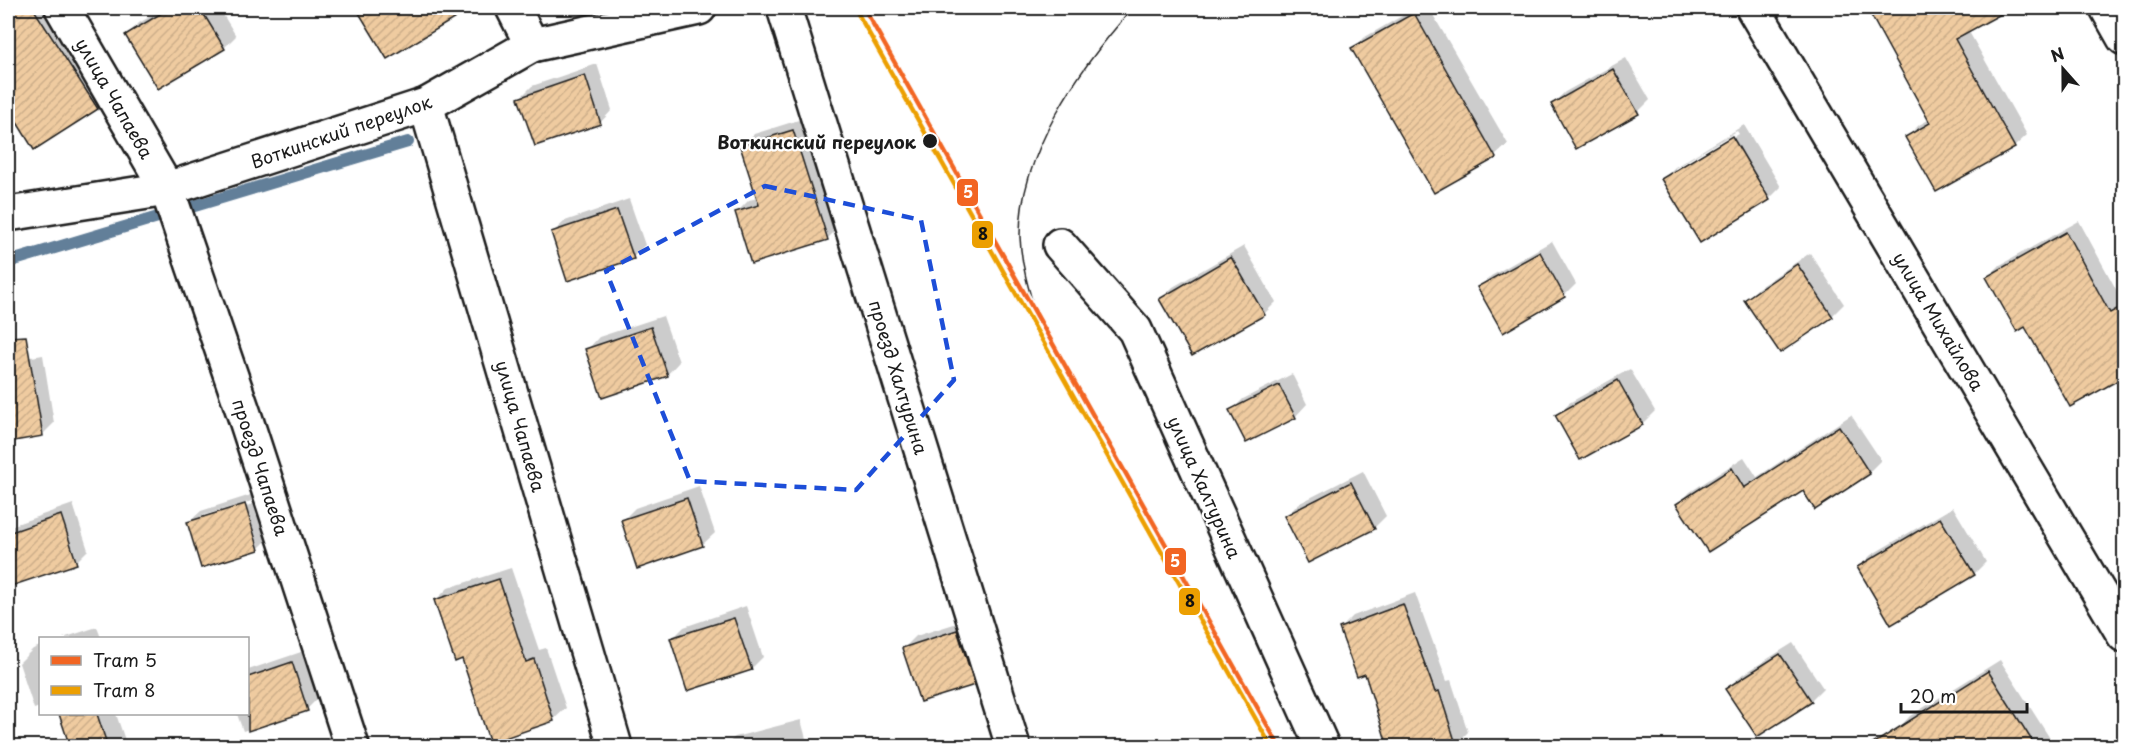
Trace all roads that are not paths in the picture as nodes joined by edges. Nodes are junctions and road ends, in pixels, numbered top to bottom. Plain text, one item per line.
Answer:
1 (62, 8) edge
2 (513, 8) edge
3 (699, 8) edge
4 (784, 8) edge
5 (1753, 8) edge
6 (2107, 8) edge
7 (2124, 38) edge
8 (532, 45) junction
9 (426, 105) junction
10 (167, 189) junction
11 (8, 214) edge
12 (1060, 245) dead end
13 (2124, 635) edge
14 (352, 747) edge
15 (615, 747) edge
16 (1013, 747) edge
17 (1322, 747) edge

1 - 10 street, улица Чапаева
2 - 8 street
3 - 8 street, Воткинский переулок
4 - 16 street, проезд Халтурина
5 - 13 street, улица Михайлова
6 - 7 street
8 - 9 street, Воткинский переулок
9 - 10 street, Воткинский переулок
9 - 15 street, улица Чапаева
10 - 11 street, Воткинский переулок
10 - 14 street, проезд Чапаева
12 - 17 street, улица Халтурина

